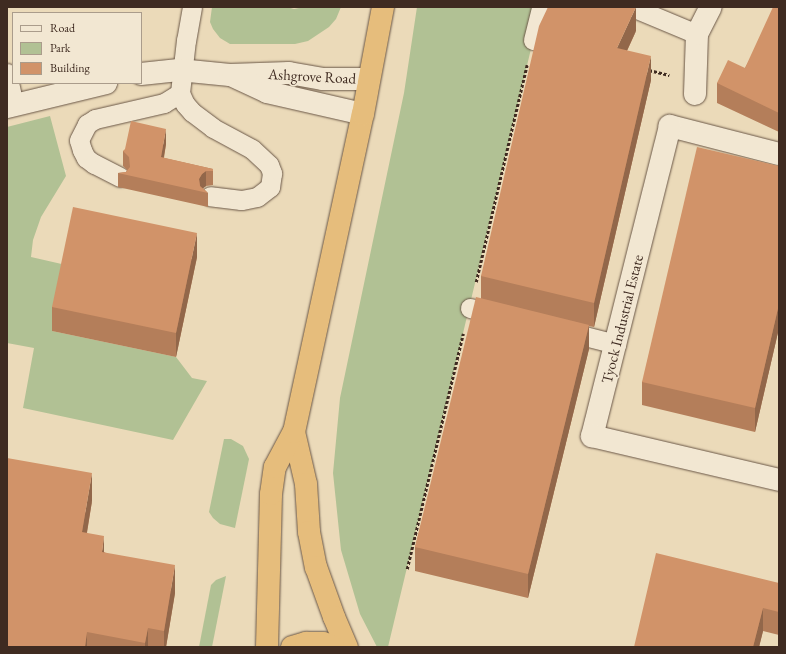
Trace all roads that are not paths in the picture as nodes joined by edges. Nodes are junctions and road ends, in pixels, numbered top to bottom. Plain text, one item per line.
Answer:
1 (192, 7) edge
2 (383, 7) edge
3 (541, 7) edge
4 (632, 7) edge
5 (711, 7) edge
6 (697, 34) junction
7 (533, 40) road end
8 (182, 71) junction
9 (7, 73) edge
10 (142, 74) edge
11 (230, 75) junction
12 (369, 79) junction
13 (102, 84) edge
14 (180, 93) junction
15 (695, 94) road end
16 (11, 106) edge
17 (363, 114) junction
18 (779, 154) edge
19 (120, 177) edge
20 (210, 196) dead end
21 (470, 308) road end
22 (516, 319) edge
23 (547, 327) edge
24 (616, 344) junction
25 (294, 432) junction
26 (779, 480) edge
27 (267, 647) edge
28 (292, 647) edge
29 (333, 647) edge
30 (347, 647) edge

1 - 8 lane
2 - 12 highway
3 - 7 lane
4 - 6 lane
5 - 6 street
6 - 15 street
8 - 10 street, Ashgrove Road
8 - 11 street, Ashgrove Road
8 - 14 lane
9 - 16 lane
11 - 12 street, Ashgrove Road
11 - 17 street, Ashgrove Road
12 - 17 highway
13 - 16 street
14 - 19 lane
14 - 20 lane
17 - 25 highway
18 - 24 street, Tyock Industrial Estate
21 - 22 lane
23 - 24 lane
24 - 26 street, Tyock Industrial Estate
25 - 27 highway
25 - 30 highway
28 - 29 highway

